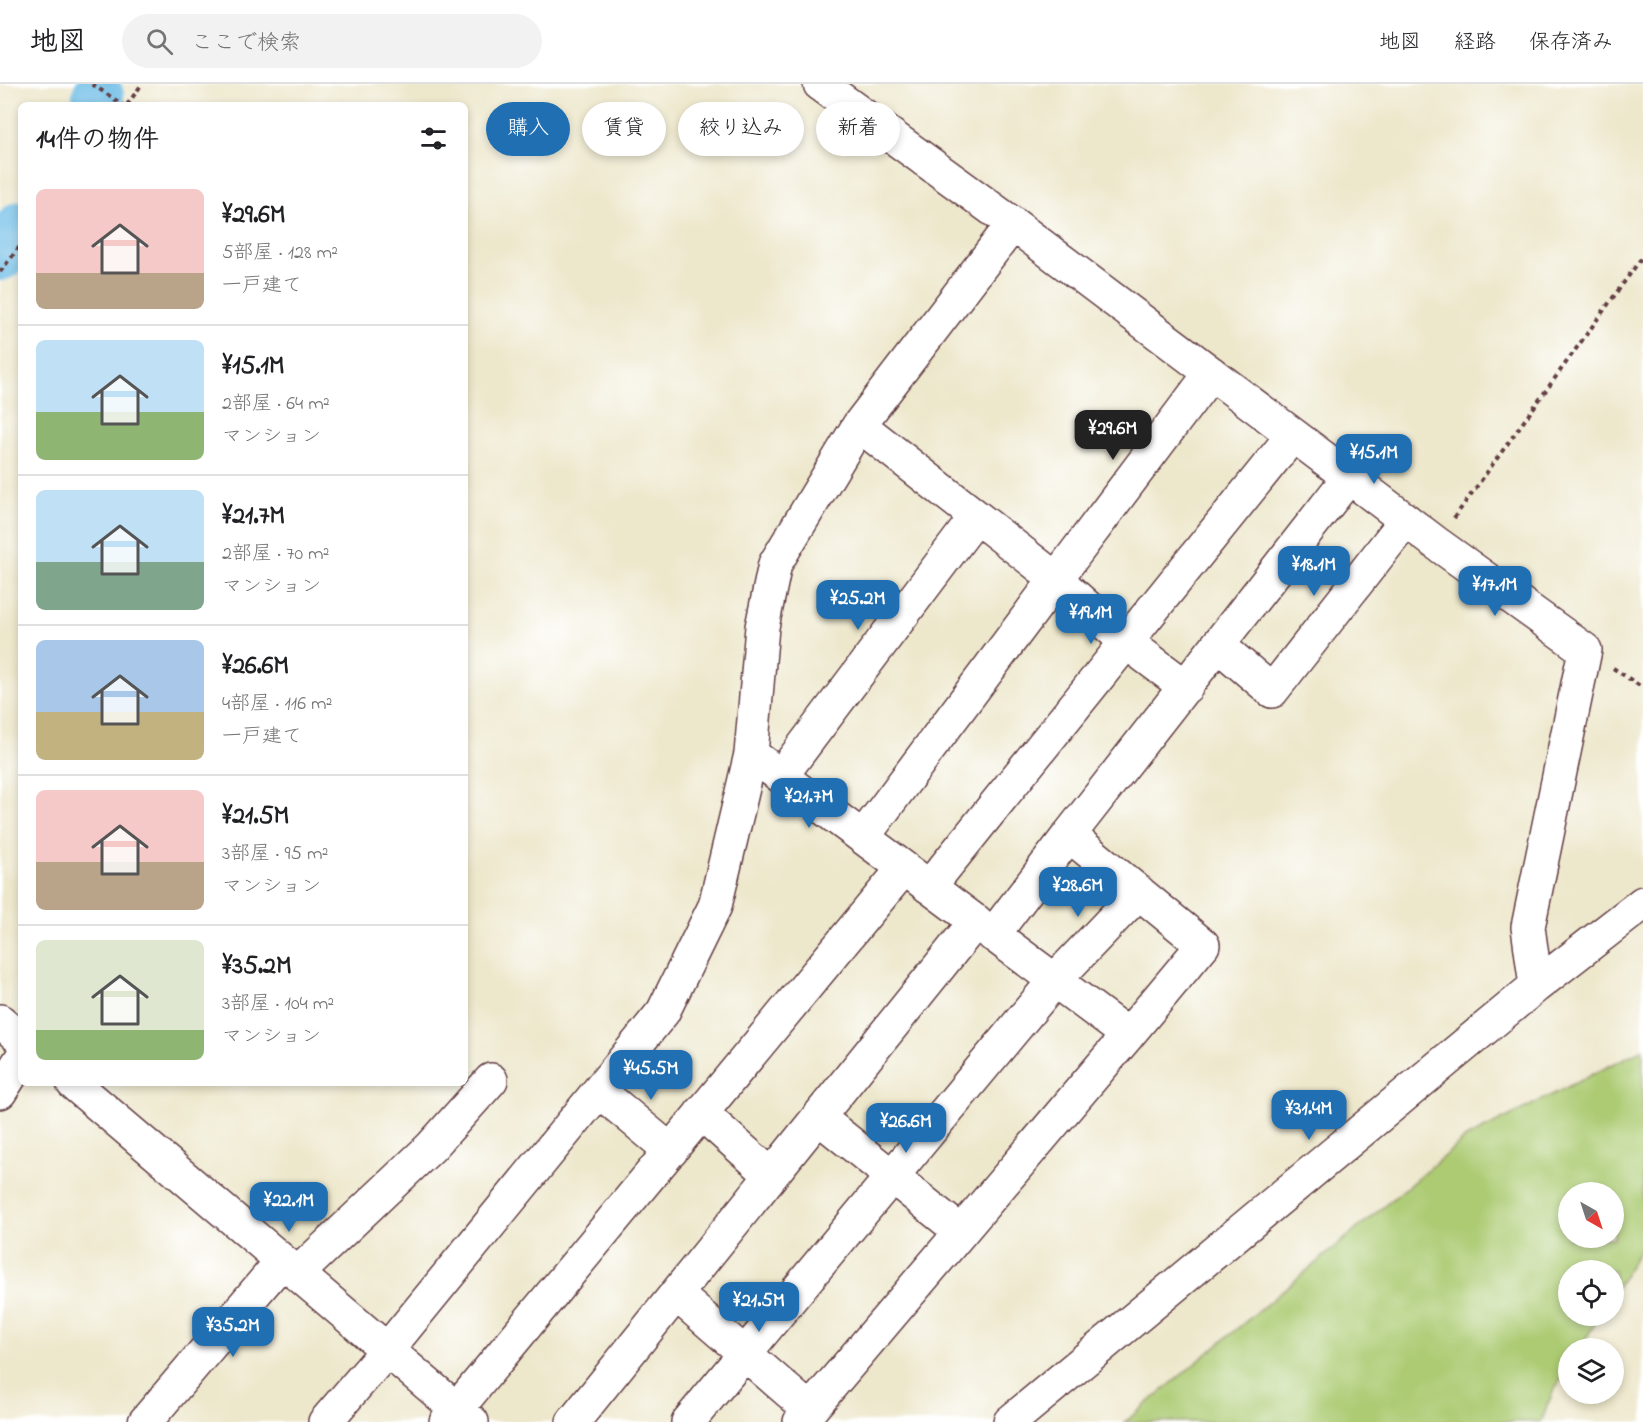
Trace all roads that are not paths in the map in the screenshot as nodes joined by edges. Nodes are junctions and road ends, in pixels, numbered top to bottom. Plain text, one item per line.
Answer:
1 (820, 84) edge
2 (1013, 224) junction
3 (1211, 373) junction
4 (859, 425) junction
5 (1293, 435) junction
6 (1349, 477) junction
7 (976, 517) junction
8 (1406, 520) junction
9 (1056, 579) junction
10 (1126, 642) junction
11 (1218, 645) junction
12 (1186, 687) junction
13 (751, 754) junction
14 (781, 776) junction
15 (1069, 836) junction
16 (863, 837) junction
17 (917, 877) junction
18 (1139, 892) junction
19 (1643, 903) edge
20 (984, 928) junction
21 (1055, 980) junction
22 (1536, 986) junction
23 (0, 1021) edge
24 (1128, 1035) junction
25 (18, 1036) edge
26 (18, 1064) edge
27 (491, 1080) dead end
28 (77, 1086) edge
29 (599, 1091) junction
30 (0, 1092) edge
31 (701, 1113) junction
32 (818, 1117) junction
33 (671, 1151) junction
34 (771, 1175) junction
35 (892, 1176) junction
36 (961, 1232) junction
37 (289, 1267) junction
38 (676, 1294) junction
39 (387, 1350) junction
40 (744, 1354) junction
41 (805, 1416) edge
42 (458, 1418) edge
43 (145, 1422) edge
44 (325, 1422) edge
45 (573, 1422) edge
46 (688, 1422) edge
47 (1010, 1422) edge

1 - 2 street
2 - 3 street
2 - 4 street
3 - 5 street
3 - 9 street
4 - 7 street
4 - 13 street
5 - 6 street
5 - 10 street
6 - 8 street
6 - 11 street
7 - 9 street
7 - 14 street
8 - 11 street
8 - 22 street
9 - 10 street
9 - 16 street
10 - 12 street
10 - 17 street
11 - 12 street
12 - 15 street
13 - 14 street
13 - 29 street
14 - 16 street
15 - 18 street
15 - 20 street
16 - 17 street
17 - 20 street
17 - 31 street
18 - 21 street
18 - 24 street
19 - 22 street
20 - 21 street
20 - 32 street
21 - 24 street
21 - 35 street
22 - 47 street
23 - 25 street
24 - 36 street
26 - 30 street
27 - 37 street
28 - 37 street
29 - 33 street
29 - 39 street
31 - 33 street
31 - 34 street
32 - 34 street
32 - 35 street
33 - 42 street
34 - 38 street
35 - 36 street
35 - 40 street
36 - 41 street
37 - 39 street
37 - 43 street
38 - 40 street
38 - 45 street
39 - 42 street
39 - 44 street
40 - 41 street
40 - 46 street

